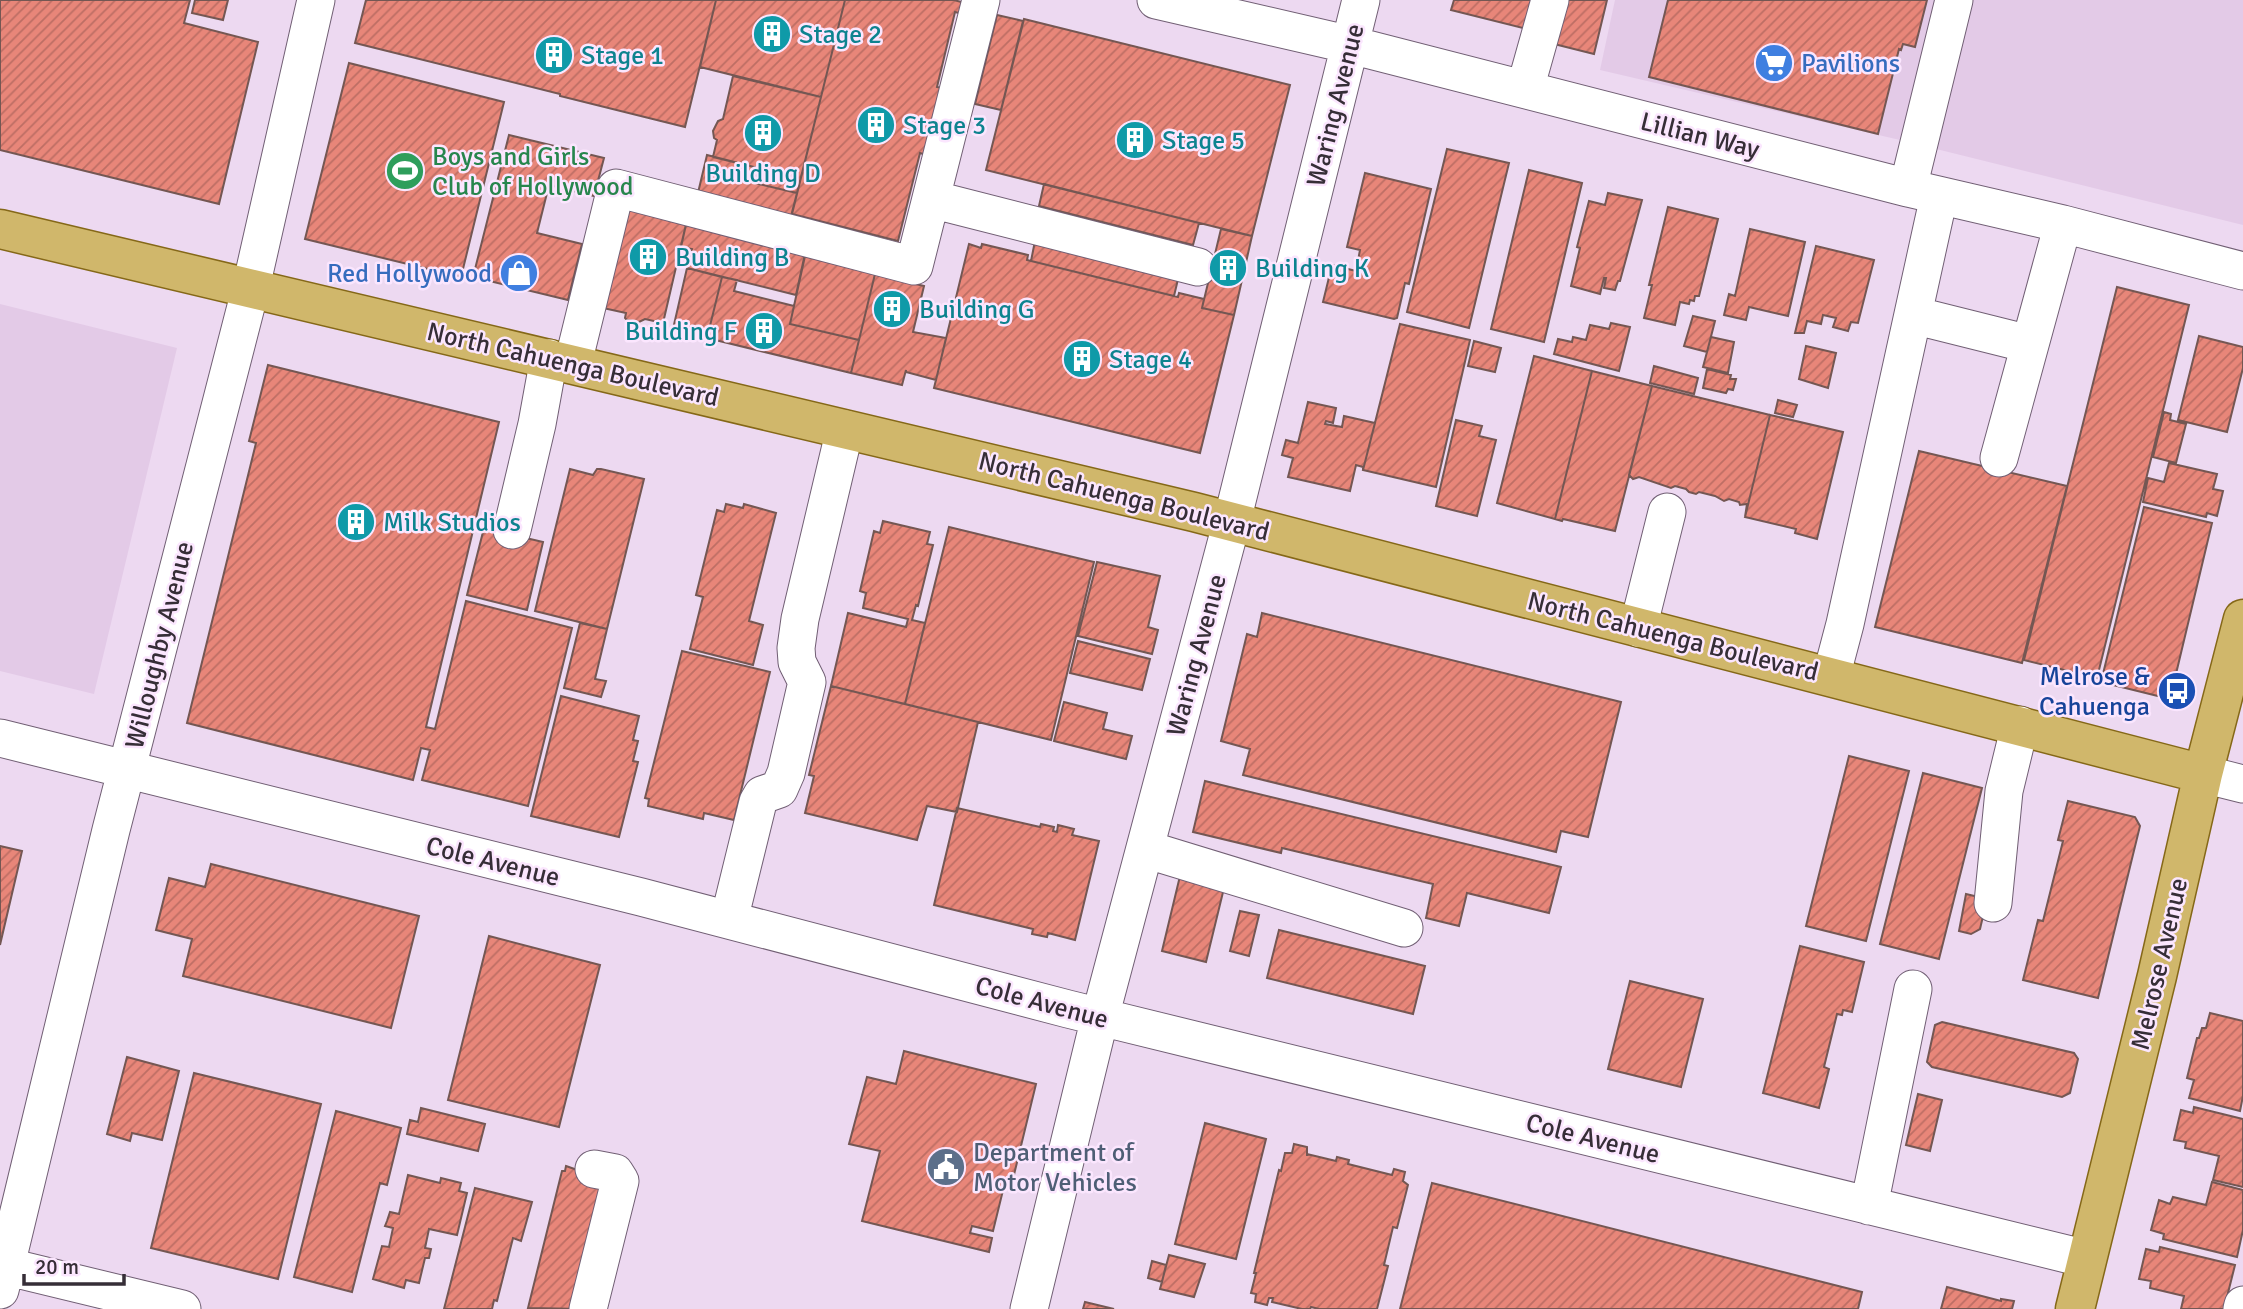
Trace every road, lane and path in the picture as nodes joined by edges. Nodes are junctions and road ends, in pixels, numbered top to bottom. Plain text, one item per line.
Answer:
1 (316, 0) edge
2 (981, 0) edge
3 (1156, 0) edge
4 (1361, 0) edge
5 (1550, 0) edge
6 (1957, 17) edge
7 (1351, 44) junction
8 (1525, 89) junction
9 (1924, 192) junction
10 (931, 199) junction
11 (2063, 224) junction
12 (0, 229) edge
13 (1198, 267) dead end
14 (2243, 271) edge
15 (251, 287) junction
16 (1913, 315) junction
17 (2029, 345) junction
18 (561, 361) junction
19 (845, 429) junction
20 (1998, 458) dead end
21 (1667, 512) dead end
22 (1232, 521) junction
23 (512, 530) dead end
24 (2243, 619) edge
25 (1638, 628) junction
26 (1831, 677) junction
27 (2020, 725) junction
28 (0, 738) edge
29 (127, 771) junction
30 (2203, 774) junction
31 (2243, 784) edge
32 (1145, 849) junction
33 (1993, 902) dead end
34 (729, 920) junction
35 (1404, 928) dead end
36 (1913, 989) dead end
37 (1100, 1017) junction
38 (594, 1169) dead end
39 (1869, 1206) junction
40 (2087, 1259) junction
41 (2, 1274) edge
42 (182, 1309) edge
43 (588, 1309) edge
44 (1029, 1309) edge
45 (2075, 1309) edge

1 - 15 street, Willoughby Avenue
2 - 10 street
3 - 7 street, Lillian Way
4 - 7 street, Waring Avenue
5 - 8 street
6 - 9 street
7 - 8 street, Lillian Way
7 - 22 street, Waring Avenue
8 - 9 street, Lillian Way
9 - 11 street, Lillian Way
9 - 16 street
10 - 13 street
10 - 18 street
11 - 14 street, Lillian Way
11 - 17 street
12 - 15 main road, North Cahuenga Boulevard
15 - 18 main road, North Cahuenga Boulevard
15 - 29 street, Willoughby Avenue
16 - 17 street
16 - 26 street
17 - 20 street
18 - 19 main road, North Cahuenga Boulevard
18 - 23 street
19 - 22 main road, North Cahuenga Boulevard
19 - 34 street
21 - 25 street
22 - 25 main road, North Cahuenga Boulevard
22 - 32 street, Waring Avenue
24 - 30 main road, Melrose Avenue
25 - 26 main road, North Cahuenga Boulevard
26 - 27 main road, North Cahuenga Boulevard
27 - 30 main road, North Cahuenga Boulevard
27 - 33 street
28 - 29 street, Cole Avenue
29 - 34 street, Cole Avenue
29 - 41 street, Willoughby Avenue
30 - 31 street, North Cahuenga Boulevard
30 - 40 main road, Melrose Avenue
32 - 35 street
32 - 37 street, Waring Avenue
34 - 37 street, Cole Avenue
36 - 39 street
37 - 39 street, Cole Avenue
37 - 44 street, Waring Avenue
38 - 43 street
39 - 40 street, Cole Avenue
40 - 45 main road, Melrose Avenue
41 - 42 street

